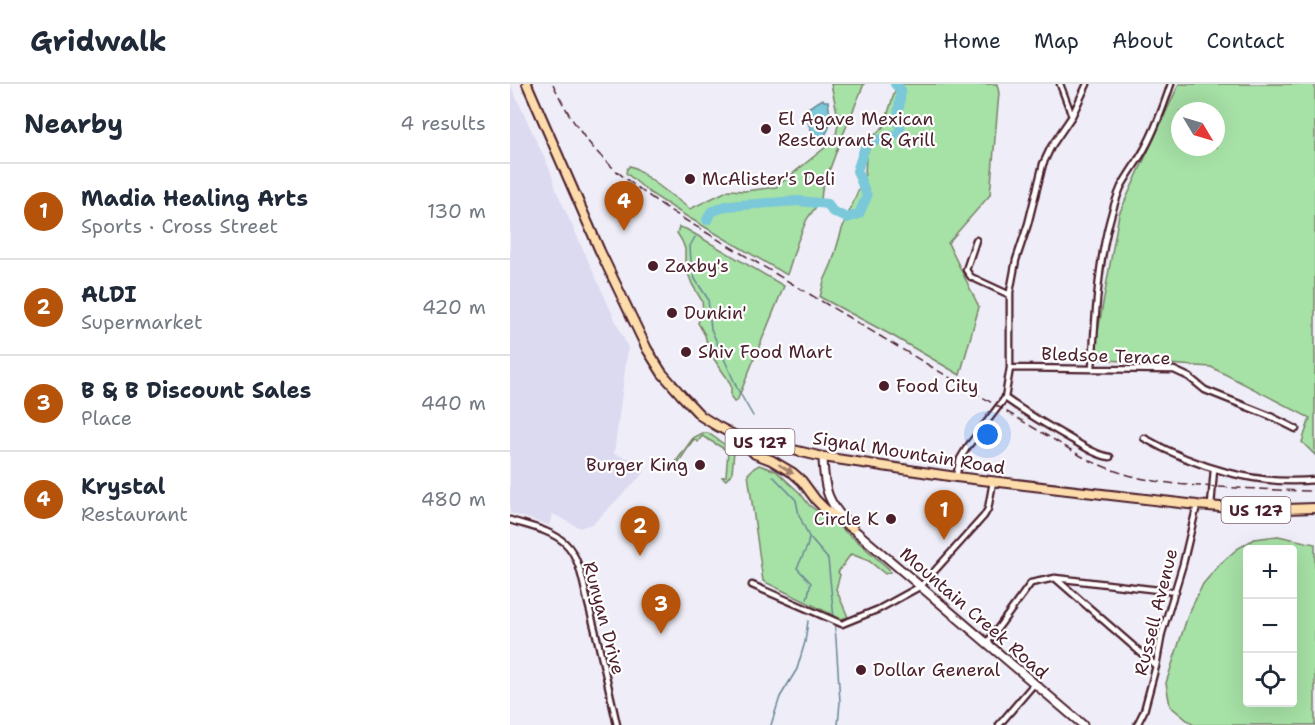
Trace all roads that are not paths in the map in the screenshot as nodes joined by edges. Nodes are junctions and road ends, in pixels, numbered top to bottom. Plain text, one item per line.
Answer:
1 (527, 84) edge
2 (1060, 84) edge
3 (1087, 84) edge
4 (1171, 84) edge
5 (1072, 116) junction
6 (975, 240) dead end
7 (1010, 295) junction
8 (1010, 368) junction
9 (1092, 368) junction
10 (1005, 398) junction
11 (1296, 429) dead end
12 (738, 437) junction
13 (1144, 438) dead end
14 (823, 457) junction
15 (1110, 457) dead end
16 (1214, 469) junction
17 (956, 477) junction
18 (1315, 480) edge
19 (993, 482) junction
20 (1197, 505) junction
21 (1211, 506) junction
22 (1315, 508) edge
23 (510, 520) edge
24 (852, 528) junction
25 (1055, 579) junction
26 (752, 585) dead end
27 (921, 586) junction
28 (1176, 592) junction
29 (987, 643) junction
30 (1156, 666) junction
31 (1034, 684) junction
32 (617, 725) edge
33 (999, 725) edge
34 (1083, 725) edge
35 (1137, 725) edge

1 - 12 main road, Signal Mountain Road / US 127
2 - 5 street
3 - 5 street
4 - 9 street
5 - 7 street
6 - 7 street
7 - 8 street
8 - 9 street, Bledsoe Terace
8 - 10 street
9 - 11 street, Bledsoe Terace
10 - 15 street
10 - 17 street
12 - 14 main road, Signal Mountain Road / US 127
12 -> 24 main road
13 - 16 street
14 - 17 main road, Signal Mountain Road / US 127
14 - 24 main road, Mountain Creek Road
16 - 18 street
16 - 21 street
17 - 19 main road, Signal Mountain Road / US 127
19 - 20 main road, Signal Mountain Road / US 127
19 - 27 street
20 - 21 main road, Signal Mountain Road / US 127
20 - 28 street, Russell Avenue
21 - 22 main road, Signal Mountain Road / US 127
23 - 32 street, Runyan Drive
24 - 27 main road, Mountain Creek Road
25 - 28 street
25 - 29 street
25 - 30 street
26 - 27 street
27 - 29 main road, Mountain Creek Road
28 - 30 street, Russell Avenue
29 - 31 main road, Mountain Creek Road
30 - 35 street, Russell Avenue
31 - 33 street
31 - 34 main road, Mountain Creek Road

